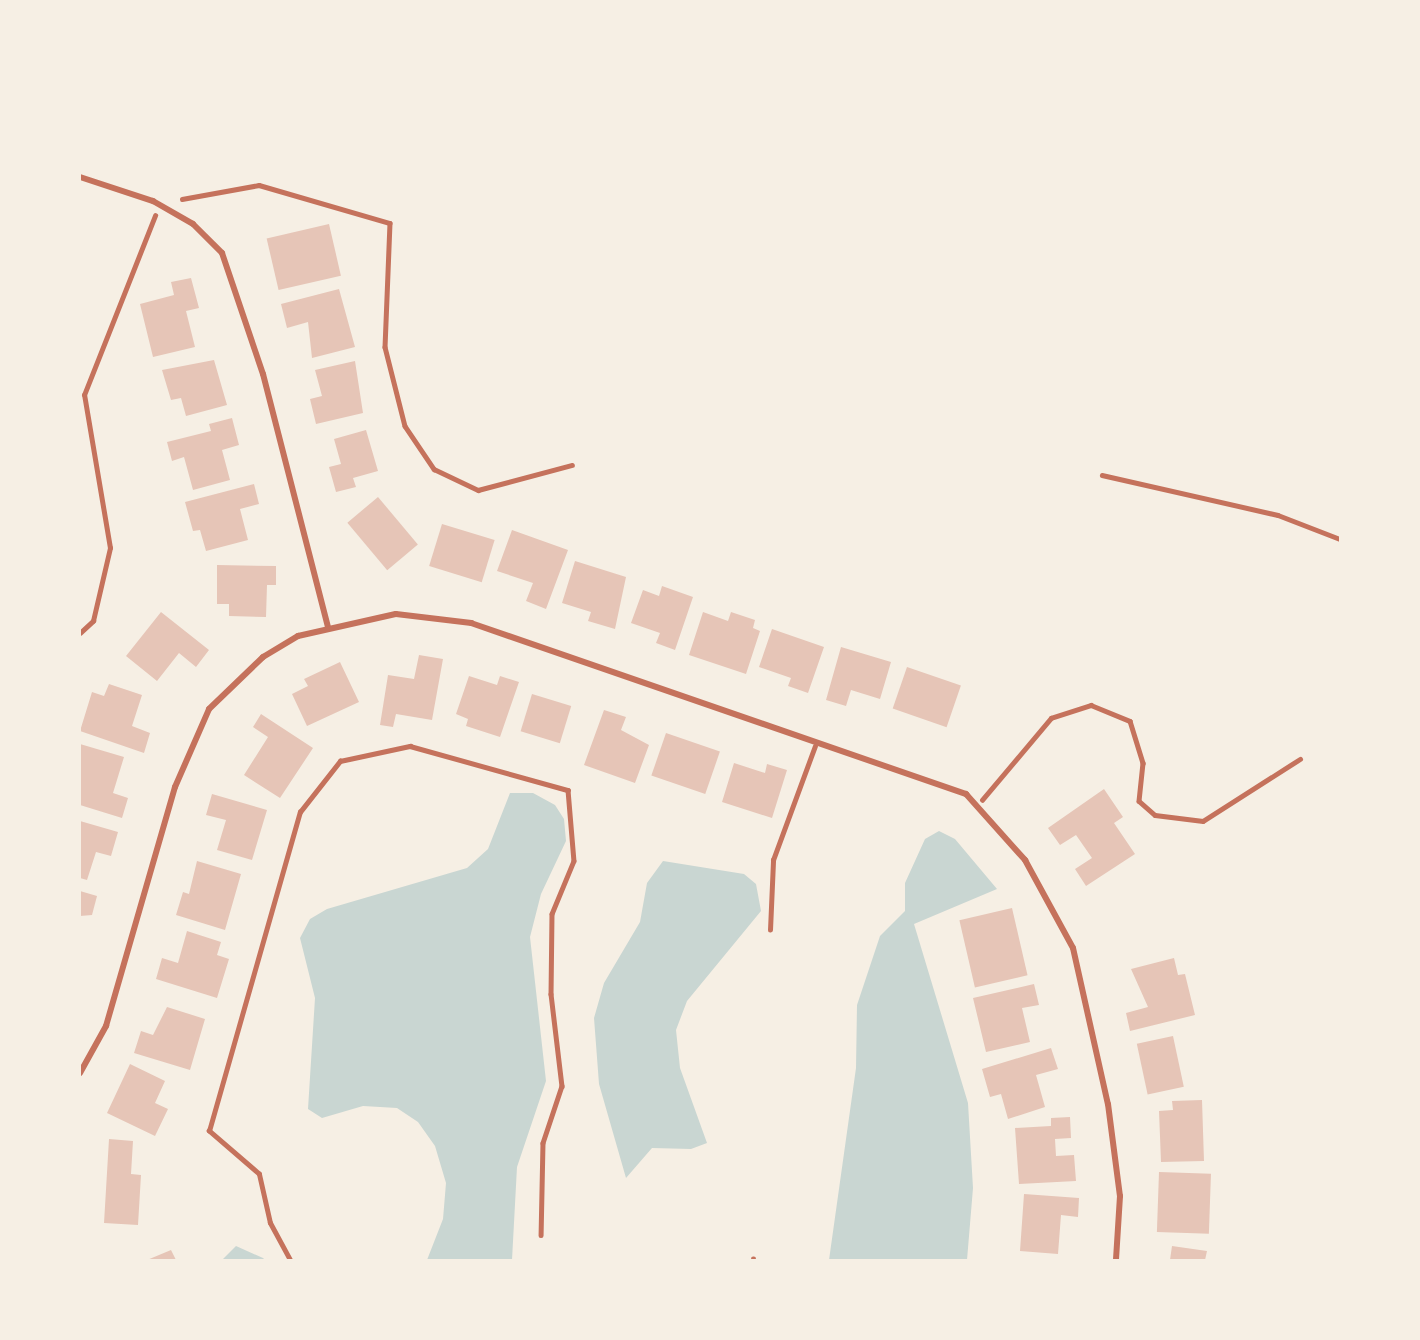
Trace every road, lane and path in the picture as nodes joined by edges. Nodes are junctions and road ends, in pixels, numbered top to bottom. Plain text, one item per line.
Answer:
1 (80, 177) edge
2 (182, 199) dead end
3 (155, 216) dead end
4 (572, 465) dead end
5 (1102, 475) dead end
6 (1341, 539) edge
7 (328, 627) junction
8 (80, 633) edge
9 (815, 746) dead end
10 (1300, 759) dead end
11 (982, 800) dead end
12 (770, 930) dead end
13 (80, 1072) edge
14 (541, 1235) dead end
15 (290, 1260) edge
16 (1116, 1260) edge

1 - 7 street
2 - 4 lane
3 - 8 lane
5 - 6 lane
7 - 13 street
7 - 16 street
9 - 12 lane
10 - 11 lane
14 - 15 lane

